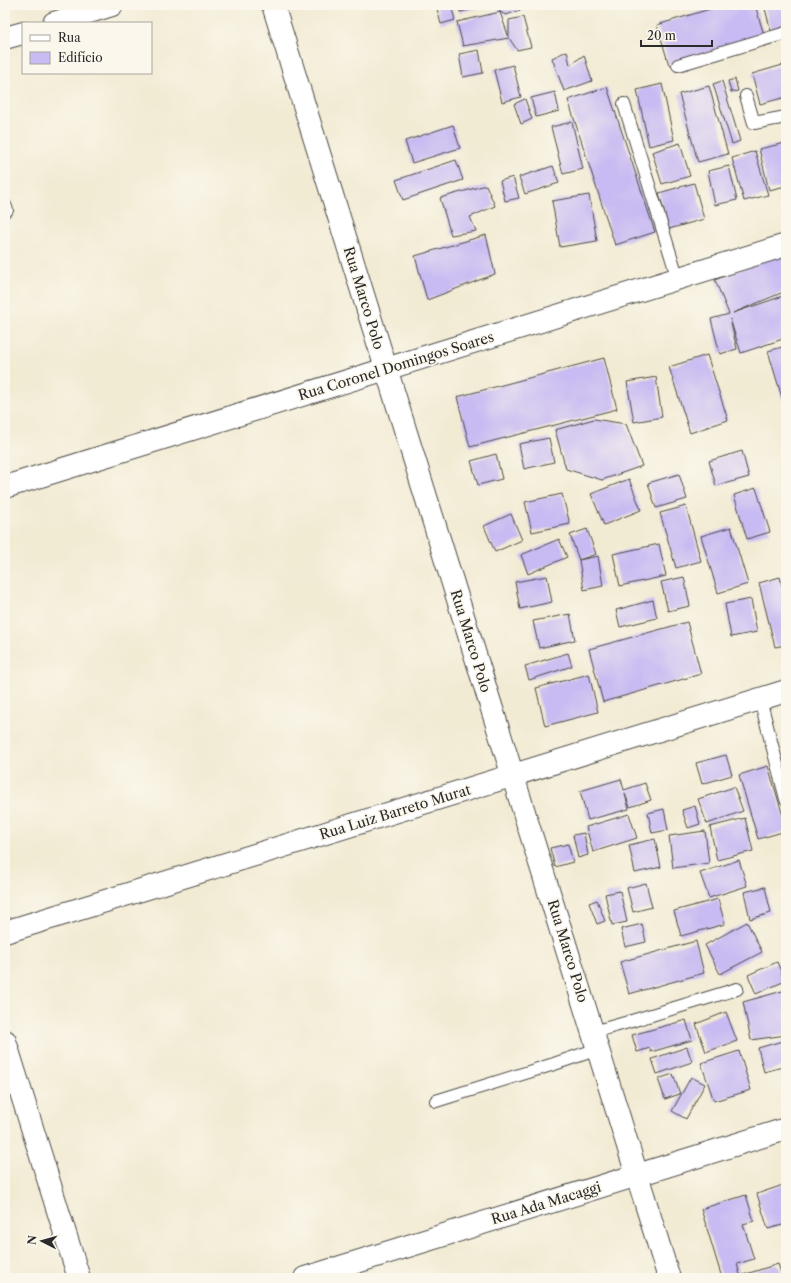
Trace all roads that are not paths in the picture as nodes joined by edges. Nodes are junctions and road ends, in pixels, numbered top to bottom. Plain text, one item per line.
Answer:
1 (112, 5) edge
2 (273, 5) edge
3 (57, 22) edge
4 (22, 33) edge
5 (786, 34) edge
6 (5, 38) edge
7 (678, 65) dead end
8 (746, 96) dead end
9 (624, 104) dead end
10 (786, 117) edge
11 (786, 245) edge
12 (678, 278) junction
13 (386, 369) junction
14 (5, 487) edge
15 (786, 691) edge
16 (760, 699) junction
17 (513, 775) junction
18 (786, 799) edge
19 (5, 932) edge
20 (737, 988) dead end
21 (595, 1040) junction
22 (5, 1042) edge
23 (436, 1102) dead end
24 (786, 1129) edge
25 (637, 1175) junction
26 (79, 1278) edge
27 (305, 1278) edge
28 (669, 1278) edge

1 - 3 street
2 - 13 street, Rua Marco Polo
4 - 6 street
5 - 7 lane
8 - 10 lane
9 - 12 lane
11 - 12 street, Rua Coronel Domingos Soares
12 - 13 street, Rua Coronel Domingos Soares
13 - 14 street, Rua Coronel Domingos Soares
13 - 17 street, Rua Marco Polo
15 - 16 street, Rua Luiz Barreto Murat
16 - 17 street, Rua Luiz Barreto Murat
16 - 18 lane
17 - 19 street, Rua Luiz Barreto Murat
17 - 21 street, Rua Marco Polo
20 - 21 lane
21 - 23 lane
21 - 25 street, Rua Marco Polo
22 - 26 street
24 - 25 street, Rua Ada Macaggi
25 - 27 street, Rua Ada Macaggi
25 - 28 street, Rua Marco Polo

